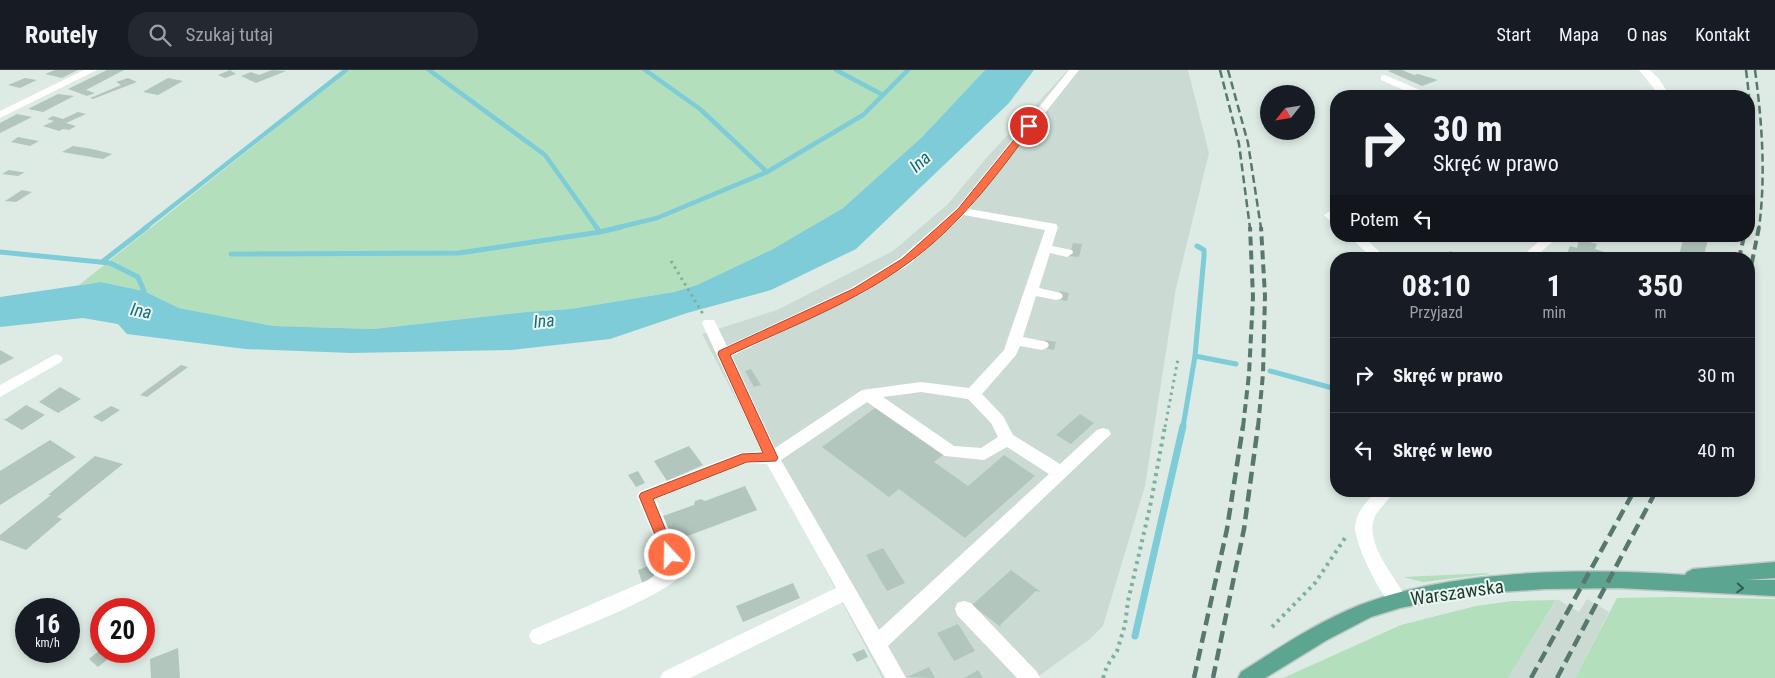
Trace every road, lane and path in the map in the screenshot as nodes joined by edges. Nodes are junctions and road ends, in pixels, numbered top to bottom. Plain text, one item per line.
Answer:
1 (92, 70) edge
2 (1074, 70) edge
3 (1644, 70) edge
4 (1385, 78) dead end
5 (1412, 90) edge
6 (1661, 90) edge
7 (0, 115) edge
8 (961, 211) junction
9 (1362, 242) edge
10 (1545, 242) edge
11 (1045, 248) junction
12 (1373, 252) edge
13 (1533, 252) edge
14 (1067, 253) dead end
15 (671, 261) dead end
16 (1031, 291) junction
17 (1056, 296) dead end
18 (709, 323) joint
19 (1015, 340) junction
20 (1042, 345) dead end
21 (723, 354) junction
22 (56, 359) dead end
23 (1178, 359) dead end
24 (0, 392) edge
25 (867, 394) junction
26 (973, 394) junction
27 (1103, 434) dead end
28 (1007, 439) junction
29 (772, 458) junction
30 (1061, 473) junction
31 (1381, 497) edge
32 (1365, 518) junction
33 (1775, 570) edge
34 (1656, 581) junction
35 (1775, 588) edge
36 (847, 591) junction
37 (1398, 600) junction
38 (964, 609) dead end
39 (1272, 627) dead end
40 (539, 636) dead end
41 (876, 645) junction
42 (670, 678) edge
43 (896, 678) edge
44 (1030, 678) edge
45 (1103, 678) edge
46 (1248, 678) edge

1 - 7 street
2 - 8 street
3 - 6 street
4 - 5 street
8 - 11 street
8 - 21 street
9 - 12 street
10 - 13 street
11 - 14 street
11 - 16 street
15 - 18 path
16 - 17 street
16 - 19 street
18 - 21 street
19 - 20 street
19 - 26 street
21 - 29 street
22 - 24 street
23 - 45 path
25 - 26 street
25 - 28 street
25 - 29 street
26 - 28 street
27 - 30 street
28 - 30 street
29 - 36 street
29 - 40 street
30 - 41 street
31 - 32 street
32 - 37 street
32 - 39 path
33 - 34 main road, Warszawska
34 -> 35 main road, Warszawska
34 - 37 main road, Warszawska
36 - 41 street
36 - 42 street
37 - 46 main road, Warszawska
38 - 44 street
41 - 43 street

